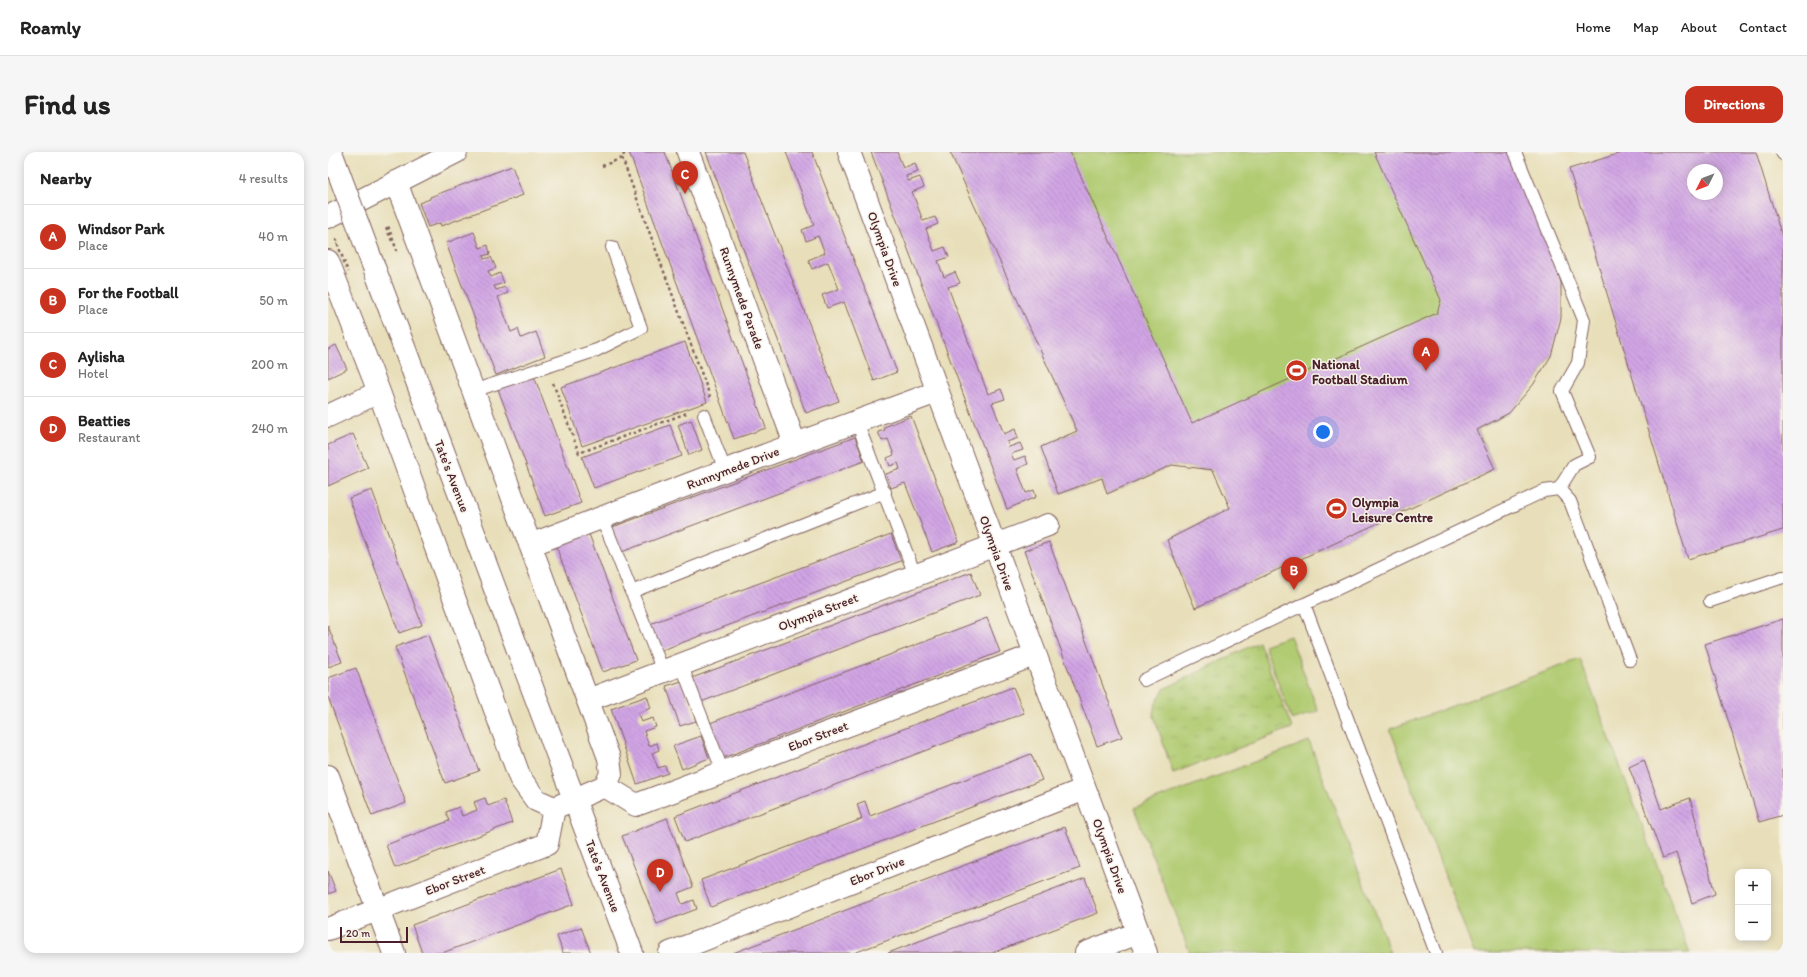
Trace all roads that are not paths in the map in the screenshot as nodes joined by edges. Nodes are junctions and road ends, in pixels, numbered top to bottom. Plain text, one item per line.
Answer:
1 (331, 152) edge
2 (456, 152) edge
3 (688, 152) edge
4 (849, 152) edge
5 (1515, 152) edge
6 (396, 182) junction
7 (328, 217) edge
8 (612, 246) dead end
9 (336, 257) edge
10 (473, 391) junction
11 (379, 392) junction
12 (937, 392) junction
13 (704, 415) road end
14 (328, 416) edge
15 (857, 422) junction
16 (795, 444) junction
17 (725, 470) junction
18 (1559, 489) junction
19 (885, 492) junction
20 (602, 517) junction
21 (1048, 525) dead end
22 (995, 544) junction
23 (530, 545) junction
24 (915, 575) junction
25 (1783, 577) edge
26 (631, 592) junction
27 (1710, 601) dead end
28 (1304, 604) junction
29 (1034, 655) junction
30 (1630, 660) dead end
31 (672, 668) junction
32 (1144, 680) dead end
33 (588, 700) junction
34 (724, 772) junction
35 (328, 776) edge
36 (605, 786) junction
37 (1085, 789) junction
38 (574, 798) junction
39 (554, 808) junction
40 (378, 910) junction
41 (328, 929) edge
42 (1138, 933) junction
43 (394, 953) edge
44 (632, 953) edge
45 (670, 953) edge
46 (1086, 953) edge
47 (1146, 953) edge
48 (1436, 953) edge

1 - 38 street, Tate's Avenue, bridge
2 - 6 street
3 - 16 street, Runnymede Parade
4 - 12 street, Olympia Drive
5 - 18 lane
6 - 7 street
6 - 10 street
8 - 10 lane
9 - 11 street
10 - 23 street
11 - 14 street
11 - 39 street
12 - 15 street, Runnymede Drive
12 - 22 street, Olympia Drive
13 - 17 lane
15 - 16 street, Runnymede Drive
15 - 19 lane
16 - 17 street, Runnymede Drive
17 - 20 street, Runnymede Drive
18 - 28 lane
18 - 30 lane
19 - 24 lane
19 - 26 lane
20 - 23 street, Runnymede Drive
20 - 26 lane
21 - 22 street, Olympia Street
22 - 24 street, Olympia Street
22 - 29 street, Olympia Drive
23 - 33 street
24 - 31 street, Olympia Street
25 - 27 lane
26 - 31 lane
28 - 32 lane
28 - 48 lane
29 - 34 street, Ebor Street
29 - 37 street, Olympia Drive
31 - 33 street, Olympia Street
31 - 34 lane
33 - 36 street
34 - 36 street, Ebor Street
35 - 40 street
36 - 38 street
37 - 42 street, Olympia Drive
37 - 45 street, Ebor Drive
38 - 39 street
38 - 44 street, Tate's Avenue
39 - 40 street, Ebor Street
40 - 41 street, Ebor Street
40 - 43 street
42 - 46 street
42 - 47 street, Olympia Drive

